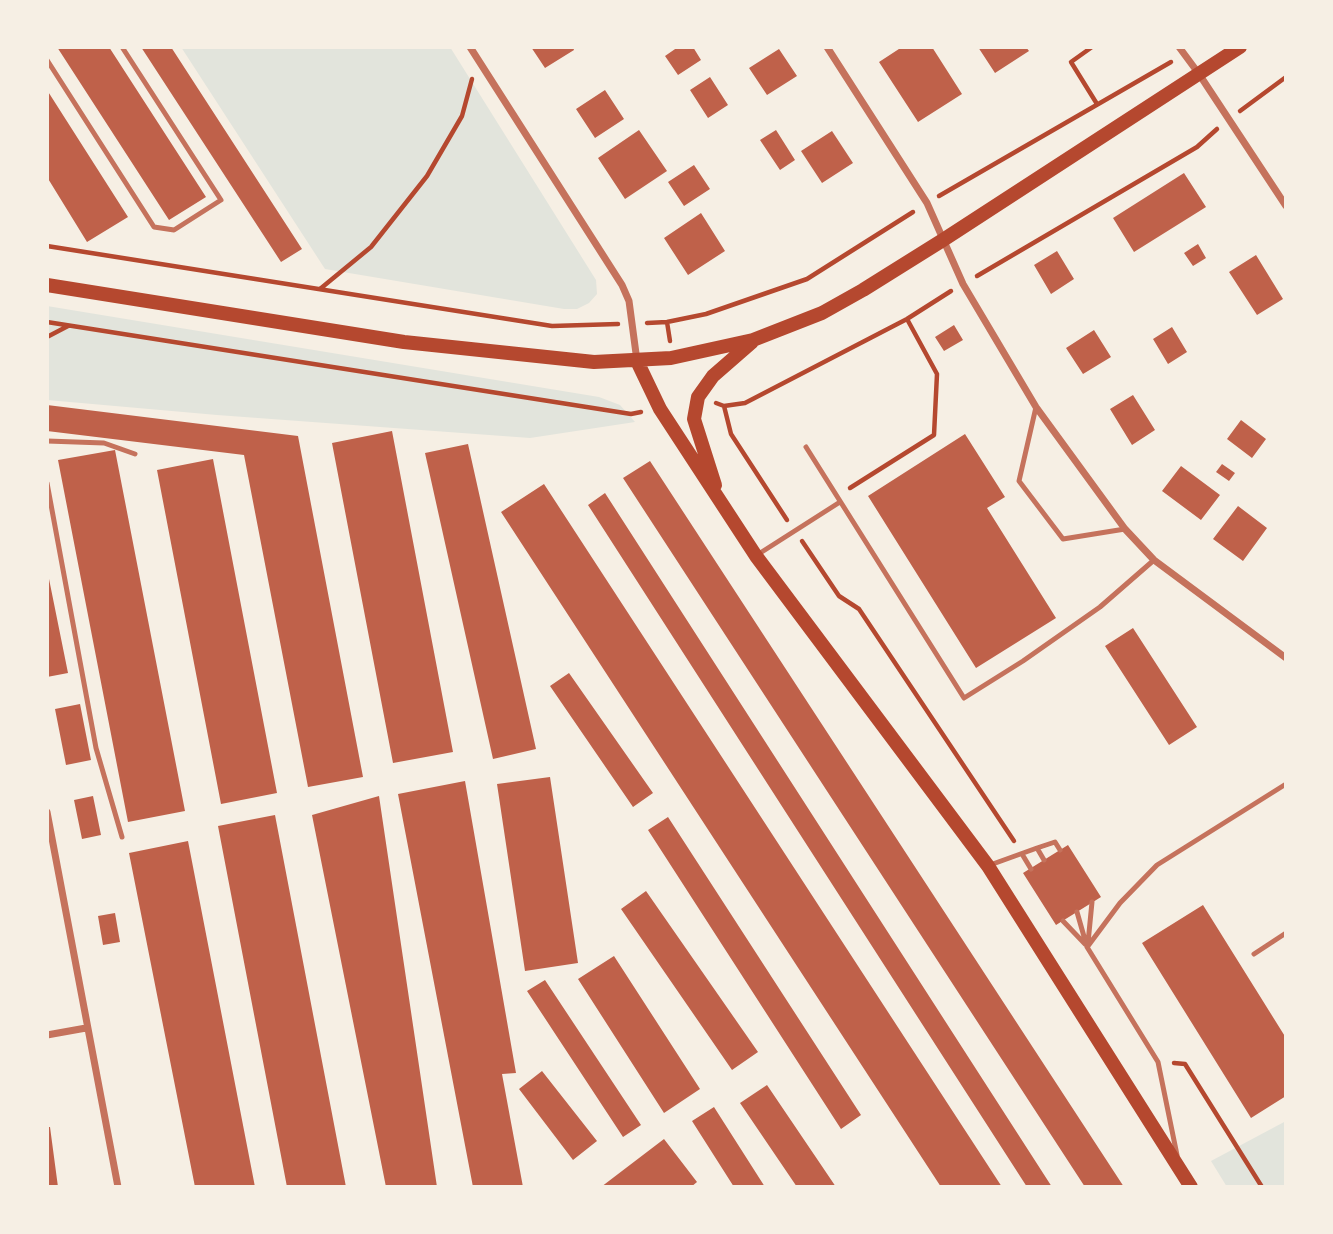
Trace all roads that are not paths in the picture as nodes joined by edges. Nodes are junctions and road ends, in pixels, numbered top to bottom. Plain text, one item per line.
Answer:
1 (122, 47) edge
2 (470, 47) edge
3 (827, 47) edge
4 (1240, 47) edge
5 (1181, 51) edge
6 (47, 60) edge
7 (1199, 74) junction
8 (1286, 206) edge
9 (943, 240) junction
10 (47, 285) edge
11 (753, 340) junction
12 (637, 361) junction
13 (1036, 407) junction
14 (47, 441) edge
15 (806, 447) dead end
16 (135, 454) dead end
17 (47, 483) edge
18 (840, 502) junction
19 (721, 503) junction
20 (1125, 529) junction
21 (756, 556) junction
22 (1154, 560) junction
23 (1286, 658) edge
24 (1286, 784) edge
25 (47, 812) edge
26 (122, 838) dead end
27 (1037, 848) junction
28 (1060, 850) dead end
29 (1022, 854) junction
30 (1044, 860) dead end
31 (988, 866) junction
32 (1031, 869) dead end
33 (1093, 902) dead end
34 (1077, 912) dead end
35 (1063, 921) dead end
36 (1286, 933) edge
37 (1087, 947) junction
38 (1254, 954) dead end
39 (86, 1028) junction
40 (47, 1035) edge
41 (1180, 1169) junction
42 (118, 1187) edge
43 (1191, 1187) edge

1 - 6 lane
2 - 12 street
3 - 9 street
4 - 7 main road
5 - 7 street
7 - 8 street
7 - 9 main road
9 - 11 main road
9 - 13 street
10 - 12 main road
11 - 12 main road
11 - 19 main road
12 - 19 main road
13 - 20 street
13 - 20 lane
14 - 16 lane
15 - 18 lane
17 - 26 lane
18 - 21 lane
18 - 22 lane
19 - 21 main road
20 - 22 street
21 - 31 main road
22 - 23 street
24 - 37 lane
25 - 39 street
27 - 28 lane
27 - 29 lane
27 - 30 lane
29 - 31 lane
29 - 32 lane
31 - 41 main road
33 - 37 lane
34 - 37 lane
35 - 37 lane
36 - 38 lane
37 - 41 lane
39 - 40 street
39 - 42 street
41 - 43 main road

